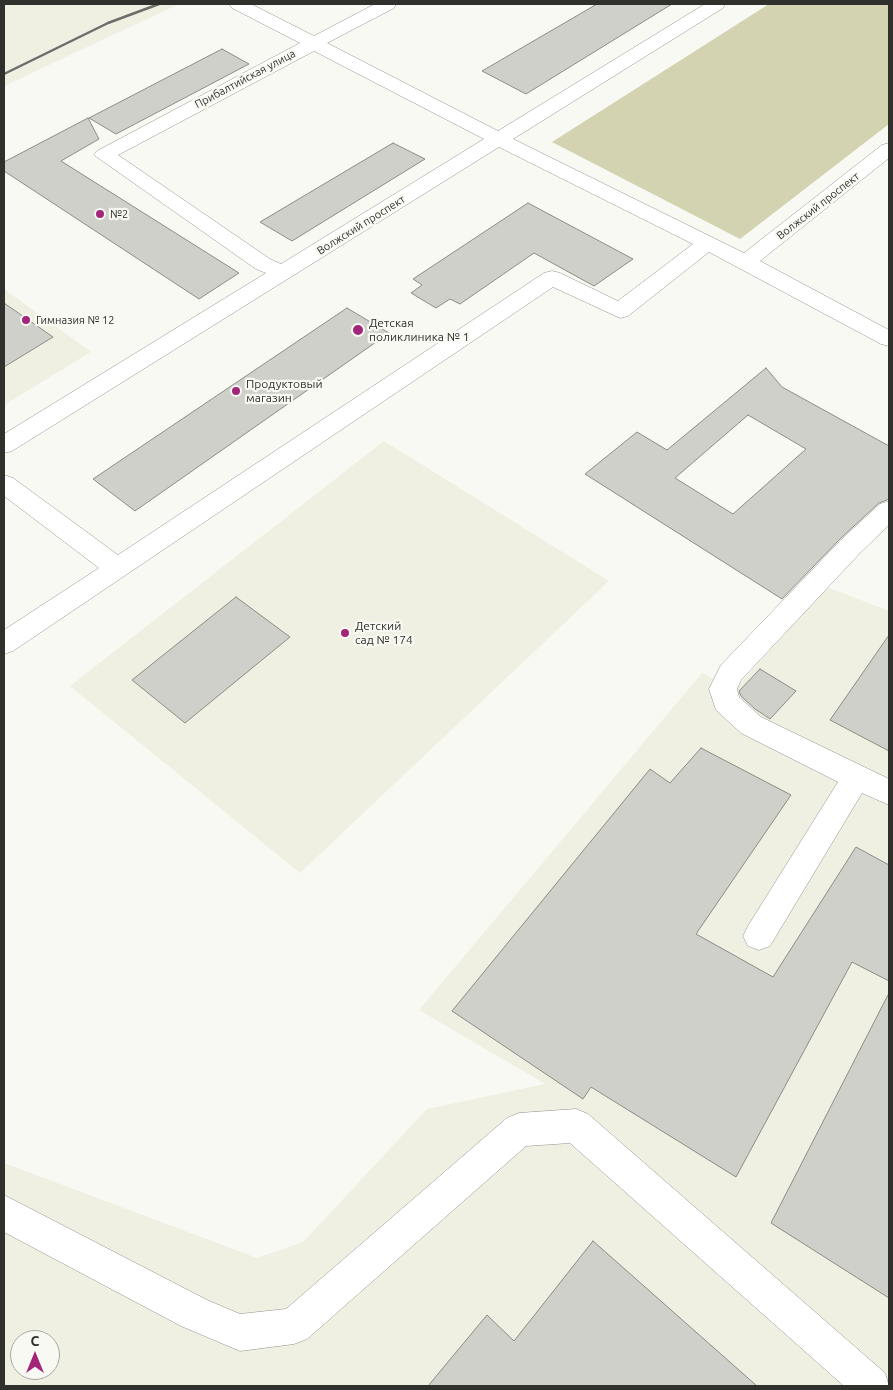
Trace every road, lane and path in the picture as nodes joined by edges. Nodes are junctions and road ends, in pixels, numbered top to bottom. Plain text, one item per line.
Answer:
1 (238, 4) edge
2 (388, 4) edge
3 (717, 4) edge
4 (315, 42) junction
5 (500, 140) junction
6 (889, 150) edge
7 (708, 243) junction
8 (746, 262) junction
9 (283, 273) junction
10 (889, 339) edge
11 (4, 445) edge
12 (4, 484) edge
13 (889, 510) edge
14 (117, 568) junction
15 (4, 644) edge
16 (856, 778) junction
17 (889, 793) edge
18 (760, 936) dead end
19 (4, 1213) edge
20 (872, 1386) edge

1 - 4 street
2 - 4 street, Прибалтийская улица
3 - 5 street, Волжский проспект
4 - 5 street
4 - 9 street, Прибалтийская улица
5 - 7 street
5 - 9 street, Волжский проспект
6 - 8 street, Волжский проспект
7 - 8 street
7 - 14 street
8 - 10 street
9 - 11 street, Волжский проспект
12 - 14 street
13 - 16 street
14 - 15 street
16 - 17 street
16 - 18 street
19 - 20 street

